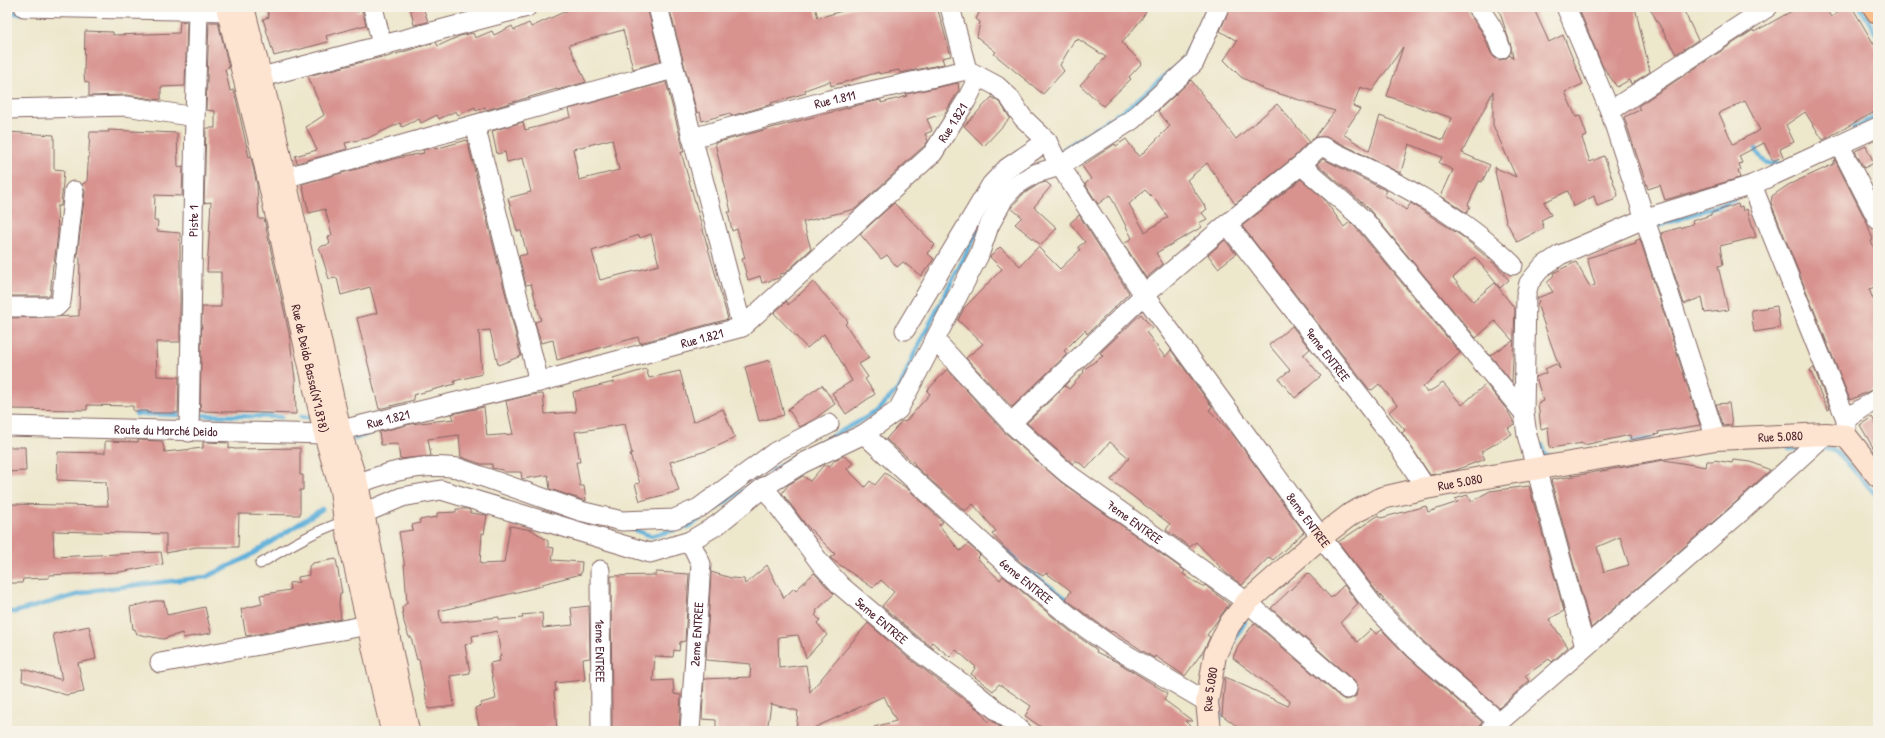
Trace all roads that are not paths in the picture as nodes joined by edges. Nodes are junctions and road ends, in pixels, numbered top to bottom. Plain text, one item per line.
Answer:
1 (24, 7) edge
2 (373, 7) edge
3 (527, 7) edge
4 (658, 7) edge
5 (950, 7) edge
6 (1219, 7) edge
7 (1477, 7) edge
8 (1566, 7) edge
9 (1768, 7) edge
10 (1874, 7) edge
11 (233, 8) edge
12 (198, 11) junction
13 (1878, 13) edge
14 (382, 45) junction
15 (1501, 49) dead end
16 (673, 70) junction
17 (973, 73) junction
18 (262, 77) junction
19 (7, 109) edge
20 (1610, 111) junction
21 (195, 117) junction
22 (475, 125) junction
23 (1878, 127) edge
24 (692, 138) junction
25 (1840, 146) junction
26 (1054, 155) junction
27 (1301, 165) junction
28 (284, 178) junction
29 (1752, 185) junction
30 (74, 191) dead end
31 (1646, 218) junction
32 (1878, 220) edge
33 (1227, 224) junction
34 (1513, 265) dead end
35 (1144, 295) junction
36 (7, 307) edge
37 (742, 327) junction
38 (905, 330) dead end
39 (935, 340) junction
40 (539, 382) junction
41 (1878, 398) edge
42 (1524, 413) junction
43 (1011, 423) junction
44 (829, 424) dead end
45 (7, 426) edge
46 (1839, 430) junction
47 (188, 432) junction
48 (332, 433) junction
49 (864, 434) junction
50 (1716, 439) junction
51 (1536, 469) junction
52 (1878, 476) edge
53 (349, 487) junction
54 (764, 487) junction
55 (1426, 488) junction
56 (354, 517) junction
57 (1321, 537) junction
58 (690, 541) junction
59 (260, 564) dead end
60 (600, 570) dead end
61 (1247, 602) junction
62 (368, 624) junction
63 (1585, 647) junction
64 (160, 663) dead end
65 (1346, 690) dead end
66 (1207, 702) junction
67 (1494, 726) edge
68 (392, 731) edge
69 (408, 731) edge
70 (601, 731) edge
71 (690, 731) edge
72 (1022, 731) edge
73 (1210, 731) edge

1 - 12 street
2 - 14 street
3 - 14 street
4 - 16 street
5 - 17 street
6 - 26 street
7 - 15 street
8 - 20 street
9 - 20 street
10 - 13 main road
11 - 12 street
11 - 18 main road, Rue de Deido Bassa(N°1.878)
11 - 48 main road, Rue de Deido Bassa(N°1.878)
12 - 21 street, Piste 1
14 - 18 street
16 - 22 street
16 - 24 street
17 - 24 street, Rue 1.811
17 - 26 street, 8eme ENTREE
17 - 37 street, Rue 1.821
18 - 28 main road, Rue de Deido Bassa(N°1.878)
19 - 21 street
20 - 31 street
21 - 47 street, Piste 1
22 - 28 street
22 - 40 street
23 - 25 street
24 - 37 street
25 - 29 street
25 - 32 street
26 - 35 street, 8eme ENTREE
26 - 38 street
26 - 39 street
27 - 33 street
27 - 34 street
27 - 42 street
28 - 48 main road, Rue de Deido Bassa(N°1.878)
29 - 31 street
29 - 46 street
30 - 36 street
31 - 42 street
31 - 50 street
33 - 35 street
33 - 55 street, 9eme ENTREE
35 - 43 street
35 - 57 street, 8eme ENTREE
37 - 40 street, Rue 1.821
39 - 43 street, 7eme ENTREE
39 - 49 street
40 - 48 street, Rue 1.821
41 - 46 street
42 - 51 street
43 - 61 street, 7eme ENTREE
44 - 53 street
45 - 47 street, Route du Marché Deido
46 - 50 main road, Rue 5.080
46 - 52 main road
46 - 63 street
47 - 48 street, Route du Marché Deido
48 - 53 main road, Rue de Deido Bassa(N°1.878)
49 - 54 street
49 - 66 street, 6eme ENTREE
50 - 51 main road, Rue 5.080
51 - 55 main road, Rue 5.080
51 - 63 street
53 - 56 main road, Rue de Deido Bassa(N°1.878)
54 - 58 street
54 - 72 street, 5eme ENTREE
55 - 57 main road, Rue 5.080
56 - 58 street
56 - 59 lane
56 - 62 main road, Rue de Deido Bassa(N°1.878)
56 - 69 main road, Rue de Deido Bassa(N°1.878)
57 - 61 main road, Rue 5.080
57 - 67 street, 8eme ENTREE
58 - 71 street, 2eme ENTREE
60 - 70 street, 1eme ENTREE
61 - 65 street, 7eme ENTREE
61 - 66 main road, Rue 5.080
62 - 64 street
62 - 68 main road, Rue de Deido Bassa(N°1.878)
63 - 67 street
66 - 73 main road, Rue 5.080

